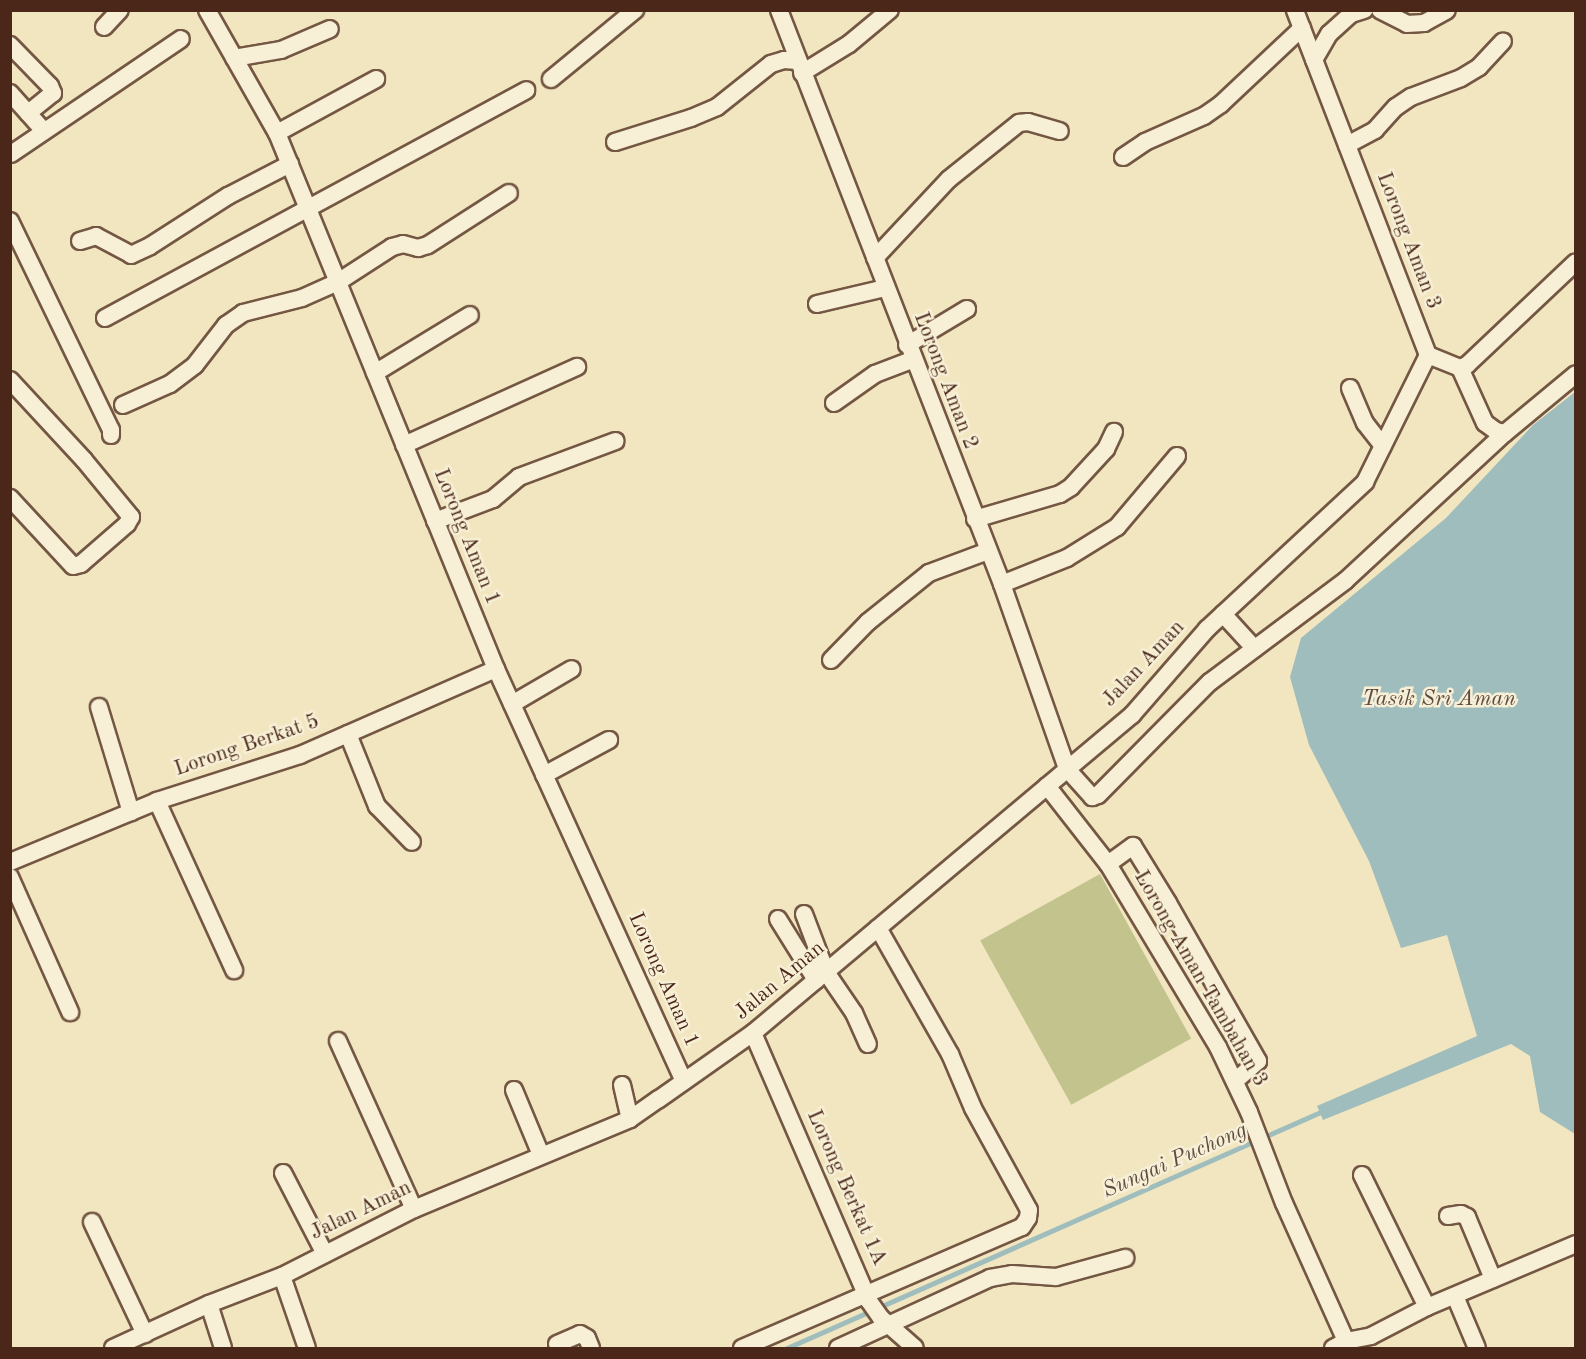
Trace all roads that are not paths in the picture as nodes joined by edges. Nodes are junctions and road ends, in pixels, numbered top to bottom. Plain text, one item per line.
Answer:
1 (120, 10) edge
2 (207, 10) edge
3 (635, 10) edge
4 (779, 10) edge
5 (890, 10) edge
6 (1295, 10) edge
7 (1364, 10) edge
8 (1380, 10) edge
9 (1447, 10) edge
10 (104, 27) dead end
11 (1302, 28) junction
12 (330, 29) dead end
13 (181, 39) dead end
14 (1503, 41) dead end
15 (10, 45) edge
16 (234, 58) junction
17 (1314, 60) junction
18 (799, 67) junction
19 (376, 79) dead end
20 (551, 79) dead end
21 (526, 90) dead end
22 (12, 97) edge
23 (28, 113) junction
24 (44, 131) junction
25 (1060, 131) dead end
26 (277, 133) junction
27 (615, 142) dead end
28 (1347, 145) junction
29 (11, 154) edge
30 (1123, 157) dead end
31 (290, 164) junction
32 (509, 193) dead end
33 (309, 208) junction
34 (10, 221) edge
35 (80, 241) dead end
36 (875, 258) junction
37 (1575, 263) edge
38 (338, 282) junction
39 (885, 288) junction
40 (816, 304) dead end
41 (967, 309) dead end
42 (470, 315) dead end
43 (105, 318) dead end
44 (910, 352) junction
45 (1428, 355) junction
46 (577, 367) dead end
47 (375, 373) junction
48 (1463, 374) junction
49 (1575, 374) edge
50 (10, 380) edge
51 (1350, 388) dead end
52 (834, 403) dead end
53 (123, 405) dead end
54 (1114, 432) dead end
55 (1505, 433) junction
56 (111, 435) dead end
57 (616, 441) dead end
58 (404, 445) junction
59 (1383, 446) junction
60 (1176, 456) dead end
61 (10, 498) edge
62 (975, 519) junction
63 (435, 521) junction
64 (988, 551) junction
65 (1002, 584) junction
66 (1223, 614) junction
67 (1255, 649) junction
68 (831, 660) dead end
69 (496, 669) junction
70 (572, 669) dead end
71 (512, 704) junction
72 (99, 707) dead end
73 (348, 734) junction
74 (609, 740) dead end
75 (1066, 770) junction
76 (544, 775) junction
77 (1047, 786) junction
78 (157, 801) junction
79 (131, 812) junction
80 (412, 842) dead end
81 (10, 862) edge
82 (1108, 864) junction
83 (10, 877) edge
84 (804, 914) dead end
85 (778, 919) dead end
86 (878, 928) junction
87 (234, 970) dead end
88 (821, 976) junction
89 (70, 1012) dead end
90 (753, 1033) junction
91 (338, 1041) dead end
92 (868, 1044) dead end
93 (684, 1081) junction
94 (1235, 1081) junction
95 (622, 1085) dead end
96 (514, 1090) dead end
97 (630, 1119) junction
98 (542, 1155) junction
99 (283, 1173) dead end
100 (1362, 1175) dead end
101 (414, 1209) junction
102 (1448, 1216) dead end
103 (92, 1222) dead end
104 (1575, 1244) edge
105 (324, 1254) junction
106 (1125, 1258) dead end
107 (282, 1276) junction
108 (1494, 1279) junction
109 (1455, 1296) junction
110 (868, 1297) junction
111 (208, 1304) junction
112 (1427, 1307) junction
113 (886, 1322) junction
114 (145, 1334) junction
115 (1375, 1342) edge
116 (557, 1344) dead end
117 (1340, 1345) edge
118 (112, 1348) edge
119 (223, 1348) edge
120 (307, 1348) edge
121 (591, 1348) edge
122 (742, 1348) edge
123 (838, 1348) edge
124 (915, 1348) edge
125 (1477, 1348) edge

1 - 10 street
2 - 16 street, Lorong Aman 1
3 - 20 street
4 - 18 street, Lorong Aman 2
5 - 18 street
6 - 11 street, Lorong Aman 3
7 - 17 street
8 - 9 street
11 - 17 street, Lorong Aman 3
11 - 30 street
12 - 16 street
13 - 24 street
14 - 28 street
15 - 23 street
16 - 26 street, Lorong Aman 1
17 - 28 street, Lorong Aman 3
18 - 27 street
18 - 36 street, Lorong Aman 2
19 - 26 street
21 - 33 street
22 - 23 street
23 - 24 street
24 - 29 street
25 - 36 street
26 - 31 street, Lorong Aman 1
28 - 45 street, Lorong Aman 3
31 - 33 street, Lorong Aman 1
31 - 35 street
32 - 38 street
33 - 38 street, Lorong Aman 1
33 - 43 street
34 - 56 street
36 - 39 street, Lorong Aman 2
37 - 48 street
38 - 47 street, Lorong Aman 1
38 - 53 street
39 - 40 street
39 - 44 street, Lorong Aman 2
41 - 44 street
42 - 47 street
44 - 52 street
44 - 62 street, Lorong Aman 2
45 - 48 street
45 - 59 street
46 - 58 street
47 - 58 street, Lorong Aman 1
48 - 55 street
49 - 55 street
50 - 61 street
51 - 59 street
54 - 62 street
55 - 67 street
57 - 63 street
58 - 63 street, Lorong Aman 1
59 - 66 street, Jalan Aman
60 - 65 street
62 - 64 street, Lorong Aman 2
63 - 69 street, Lorong Aman 1
64 - 65 street, Lorong Aman 2
64 - 68 street
65 - 75 street, Lorong Aman 2
66 - 67 street
66 - 75 street, Jalan Aman
67 - 75 street
69 - 71 street, Lorong Aman 1
69 - 73 street, Lorong Berkat 5
70 - 71 street
71 - 76 street, Lorong Aman 1
72 - 79 street
73 - 78 street, Lorong Berkat 5
73 - 80 street
74 - 76 street
75 - 77 street, Jalan Aman
76 - 93 street, Lorong Aman 1
77 - 82 street, Lorong Aman Tambahan 3
77 - 86 street, Jalan Aman
78 - 79 street, Lorong Berkat 5
78 - 87 street
79 - 81 street, Lorong Berkat 5
82 - 94 street, Lorong Aman Tambahan 3
82 - 94 street
83 - 89 street
84 - 88 street
85 - 88 street
86 - 88 street, Jalan Aman
86 - 110 street
88 - 90 street, Jalan Aman
88 - 92 street
90 - 93 street, Jalan Aman
90 - 110 street, Lorong Berkat 1A
91 - 101 street
93 - 97 street, Jalan Aman
94 - 117 street, Lorong Aman Tambahan 3
95 - 97 street
96 - 98 street
97 - 98 street, Jalan Aman
98 - 101 street, Jalan Aman
99 - 105 street
100 - 112 street
101 - 105 street, Jalan Aman
102 - 108 street
103 - 114 street
104 - 108 street, Lorong Aman Tambahan 3
105 - 107 street, Jalan Aman
106 - 113 street
107 - 111 street, Jalan Aman
107 - 120 street
108 - 109 street, Lorong Aman Tambahan 3
109 - 112 street, Lorong Aman Tambahan 3
109 - 125 street
110 - 113 street, Lorong Berkat 1A
110 - 122 street
111 - 114 street, Jalan Aman
111 - 119 street
112 - 115 street, Lorong Aman Tambahan 3
113 - 123 street
113 - 124 street, Lorong Berkat 1A
114 - 118 street, Jalan Aman
115 - 117 street, Lorong Aman Tambahan 3
116 - 121 street

